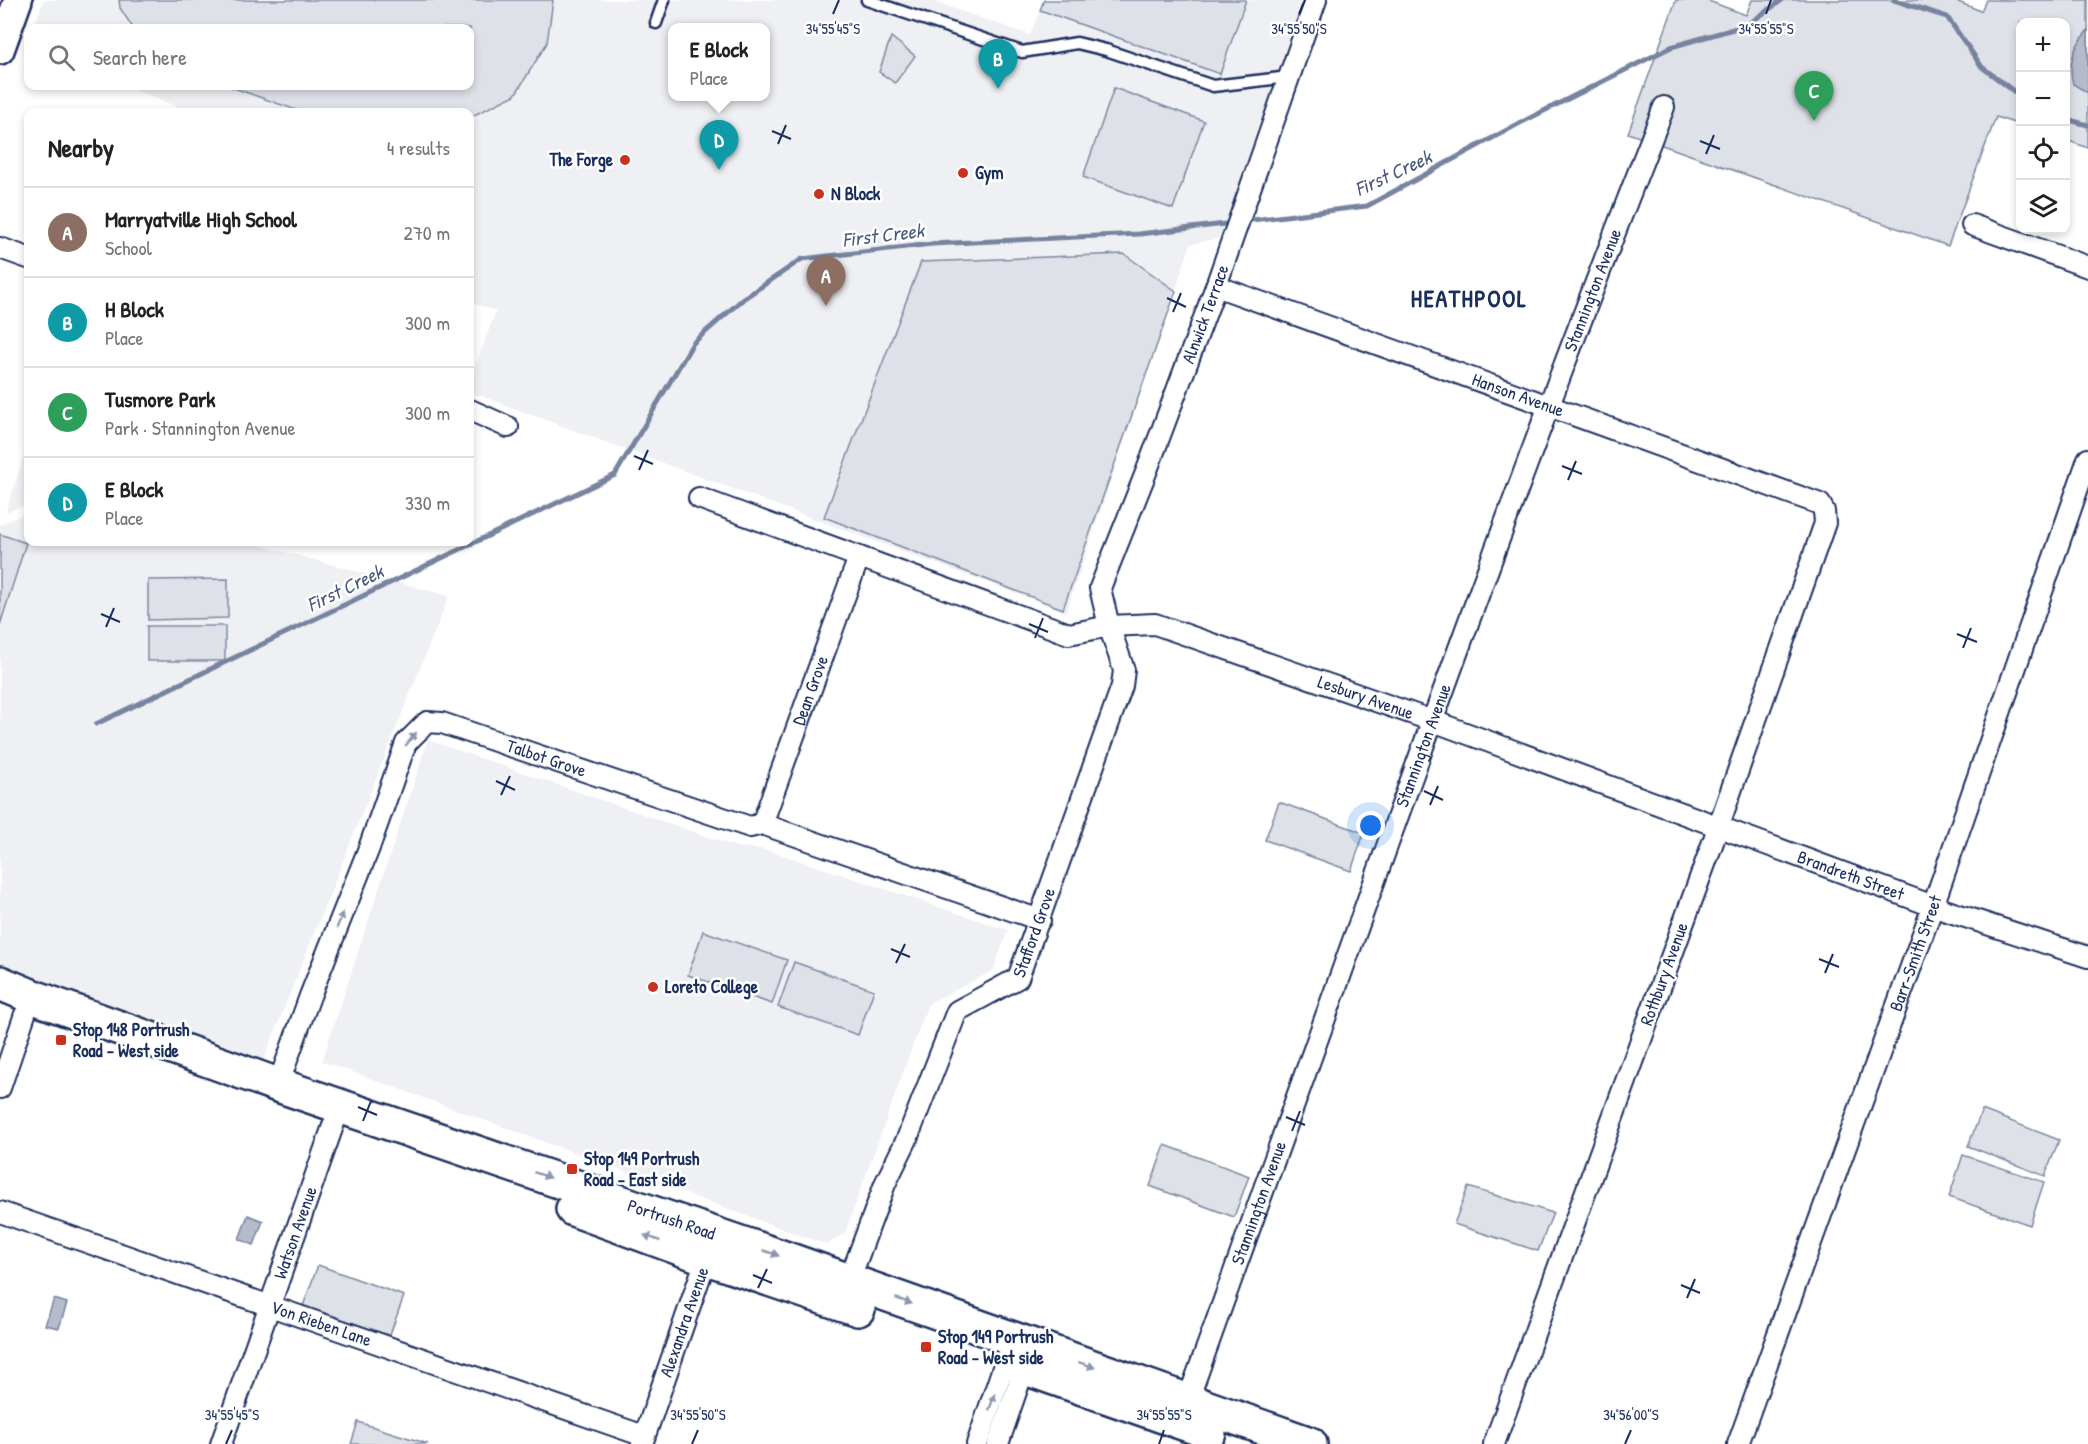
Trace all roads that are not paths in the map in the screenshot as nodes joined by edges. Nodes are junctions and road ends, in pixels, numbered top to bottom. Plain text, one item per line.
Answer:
1 (18, 0) edge
2 (664, 0) edge
3 (867, 0) edge
4 (1316, 0) edge
5 (656, 23) dead end
6 (0, 50) edge
7 (1289, 77) junction
8 (1664, 107) dead end
9 (1972, 225) dead end
10 (0, 248) edge
11 (24, 257) edge
12 (2088, 267) edge
13 (1216, 286) junction
14 (1550, 405) junction
15 (474, 412) edge
16 (508, 427) dead end
17 (2088, 459) edge
18 (699, 498) dead end
19 (1820, 504) joint
20 (859, 557) junction
21 (1109, 626) junction
22 (1433, 722) junction
23 (762, 824) junction
24 (1718, 827) junction
25 (1933, 906) junction
26 (1040, 920) junction
27 (2088, 957) edge
28 (0, 982) edge
29 (13, 1009) edge
30 (278, 1085) junction
31 (0, 1088) edge
32 (334, 1123) junction
33 (0, 1212) edge
34 (711, 1246) junction
35 (845, 1292) junction
36 (270, 1305) junction
37 (1019, 1353) junction
38 (1184, 1412) junction
39 (643, 1440) edge
40 (221, 1444) edge
41 (977, 1444) edge
42 (998, 1444) edge
43 (1243, 1444) edge
44 (1310, 1444) edge
45 (1494, 1444) edge
46 (1738, 1444) edge

1 - 6 main road
2 - 5 lane
3 - 7 lane
4 - 7 street, Alnwick Terrace
7 - 13 street, Alnwick Terrace
8 - 14 street, Stannington Avenue
9 - 12 street
10 - 11 street
13 - 14 street, Hanson Avenue
13 - 21 street, Alnwick Terrace
14 - 19 street, Hanson Avenue
14 - 22 street, Stannington Avenue
15 - 16 street
17 - 25 street, Barr-Smith Street
18 - 20 street
19 - 24 street, Rothbury Avenue
20 - 21 street
20 - 23 street, Dean Grove
21 - 22 street, Lesbury Avenue
21 - 26 street, Stafford Grove
22 - 24 street, Lesbury Avenue
22 - 38 street, Stannington Avenue
23 - 26 street, Talbot Grove
30 -> 23 street, Talbot Grove
24 - 25 street, Brandreth Street
24 - 45 street, Rothbury Avenue
25 - 27 street, Brandreth Street
25 - 46 street, Barr-Smith Street
26 - 35 street, Stafford Grove
28 - 30 highway, Portrush Road
29 - 31 street
29 - 32 highway, Portrush Road
30 -> 34 highway, Portrush Road
34 -> 32 highway, Portrush Road
32 - 36 street, Watson Avenue
33 - 36 street, Von Rieben Lane
34 - 35 highway, Portrush Road
34 - 39 street, Alexandra Avenue
35 - 37 highway, Portrush Road
36 - 39 street, Von Rieben Lane
36 - 40 street, Watson Avenue
37 - 38 highway, Portrush Road
41 -> 37 street
37 - 42 street
38 - 43 highway, Portrush Road
38 - 44 highway, Portrush Road

